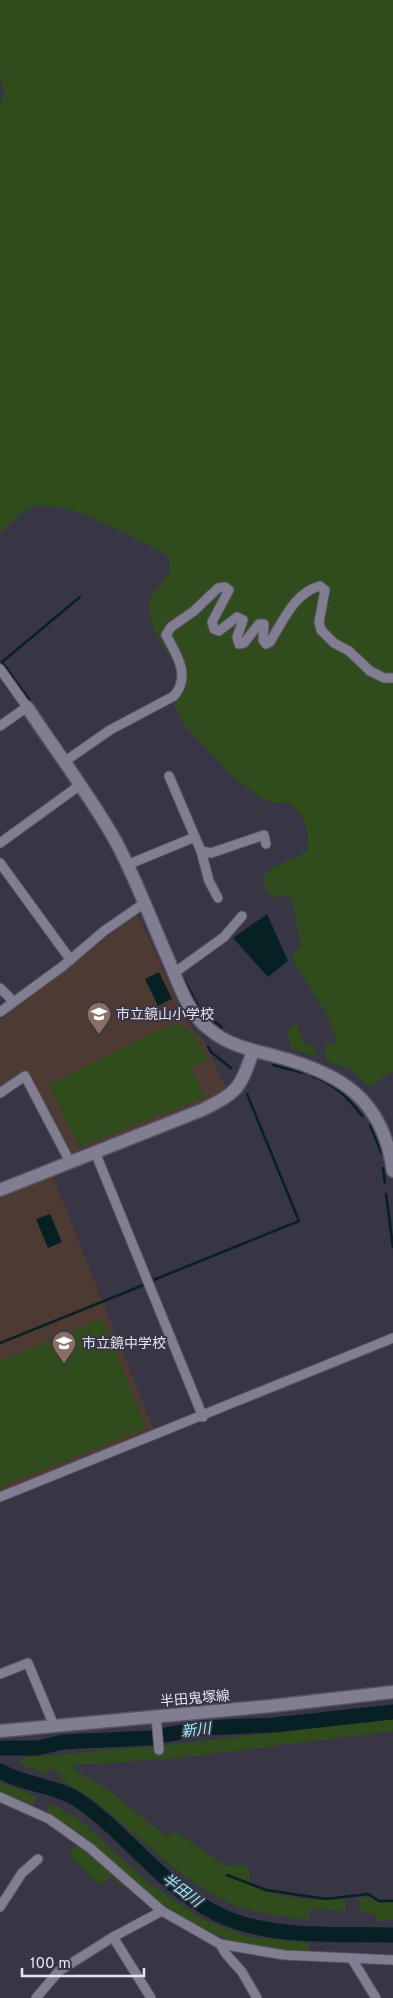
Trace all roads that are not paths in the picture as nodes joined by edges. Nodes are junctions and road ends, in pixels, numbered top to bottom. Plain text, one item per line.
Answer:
1 (0, 669) edge
2 (393, 678) edge
3 (27, 707) junction
4 (0, 726) edge
5 (64, 762) junction
6 (169, 776) dead end
7 (80, 785) junction
8 (194, 837) junction
9 (0, 844) edge
10 (266, 844) dead end
11 (201, 851) junction
12 (0, 863) edge
13 (126, 866) junction
14 (218, 898) dead end
15 (143, 904) junction
16 (242, 916) dead end
17 (70, 959) junction
18 (174, 973) junction
19 (0, 988) edge
20 (13, 1001) junction
21 (0, 1012) edge
22 (253, 1051) junction
23 (0, 1093) edge
24 (95, 1152) junction
25 (70, 1162) junction
26 (393, 1171) edge
27 (0, 1190) edge
28 (393, 1338) edge
29 (203, 1417) junction
30 (0, 1497) edge
31 (0, 1674) edge
32 (393, 1692) edge
33 (157, 1719) junction
34 (54, 1726) junction
35 (0, 1731) edge
36 (159, 1750) dead end
37 (0, 1797) edge
38 (38, 1858) dead end
39 (0, 1906) edge
40 (162, 1911) junction
41 (113, 1937) junction
42 (220, 1944) junction
43 (352, 1959) junction
44 (393, 1960) edge
45 (36, 1998) edge
46 (151, 1998) edge
47 (257, 1998) edge
48 (376, 1998) edge

1 - 3 street
2 - 5 street
3 - 4 street
3 - 5 street
5 - 7 street
6 - 8 street
7 - 9 street
7 - 13 street
8 - 11 street
8 - 13 street
10 - 11 street
11 - 14 street
12 - 17 street
13 - 15 street
15 - 17 street
15 - 18 street
16 - 18 street
17 - 20 street
18 - 22 street
19 - 20 street
20 - 21 street
22 - 24 street
22 - 26 street
23 - 25 street
24 - 25 street
24 - 29 street
25 - 27 street
28 - 29 street
29 - 30 street
31 - 34 street
32 - 33 street, 半田鬼塚線
33 - 34 street, 半田鬼塚線
33 - 36 street
34 - 35 street, 半田鬼塚線
37 - 40 street
38 - 39 street
40 - 41 street
40 - 42 street
41 - 45 street
41 - 46 street
42 - 43 street
42 - 47 street
43 - 44 street
43 - 48 street

